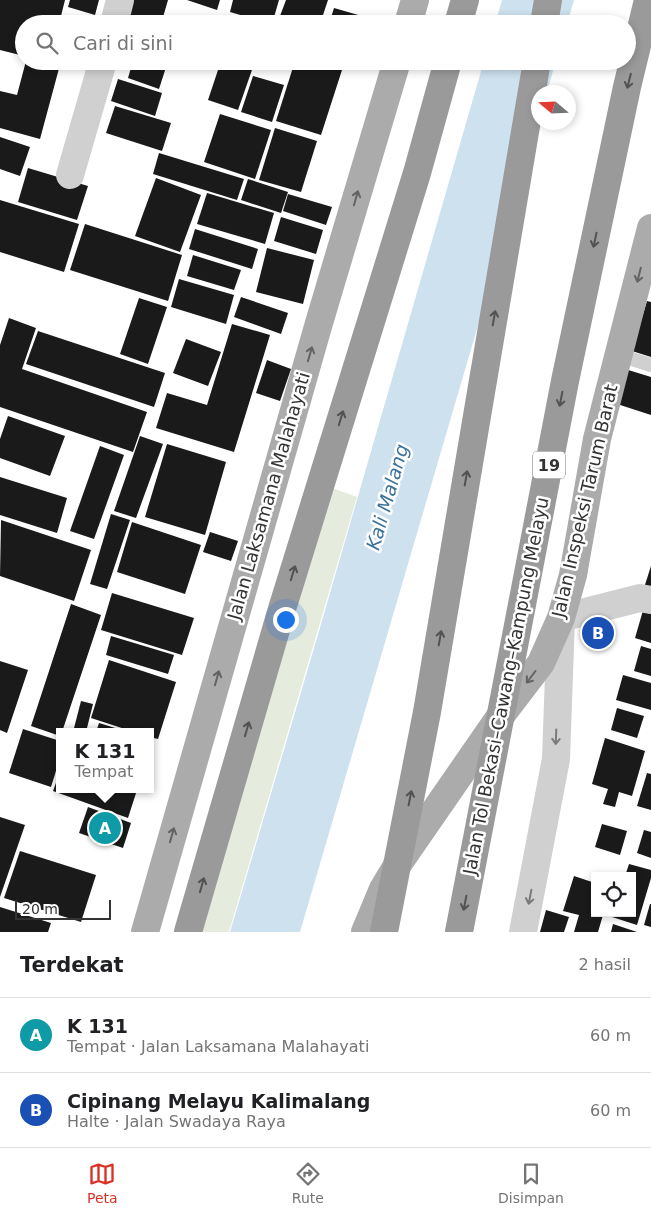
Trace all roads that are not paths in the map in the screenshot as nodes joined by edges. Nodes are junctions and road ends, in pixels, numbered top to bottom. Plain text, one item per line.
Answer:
1 (120, 0) edge
2 (415, 0) edge
3 (465, 0) edge
4 (548, 0) edge
5 (648, 0) edge
6 (116, 15) edge
7 (411, 15) edge
8 (461, 15) edge
9 (546, 15) edge
10 (636, 50) edge
11 (100, 70) edge
12 (394, 70) edge
13 (446, 70) edge
14 (535, 70) edge
15 (631, 70) edge
16 (70, 175) dead end
17 (651, 228) edge
18 (619, 355) junction
19 (651, 365) edge
20 (651, 600) edge
21 (561, 618) junction
22 (145, 932) edge
23 (188, 932) edge
24 (365, 932) edge
25 (384, 932) edge
26 (459, 932) edge
27 (523, 932) edge

1 - 6 street
2 - 7 main road
3 - 8 highway
4 - 9 highway
5 -> 10 highway, Jalan Tol Bekasi–Cawang–Kampung Melayu / 19, bridge
11 - 16 street
22 -> 12 main road, Jalan Laksamana Malahayati
23 -> 13 highway
25 -> 14 highway, bridge
15 -> 26 highway, Jalan Tol Bekasi–Cawang–Kampung Melayu / 19, bridge
17 -> 18 main road, Jalan Inspeksi Tarum Barat
18 - 19 lane
18 - 21 main road, Jalan Inspeksi Tarum Barat
20 - 21 street
21 -> 24 main road, Jalan Inspeksi Tarum Barat
21 -> 27 street

